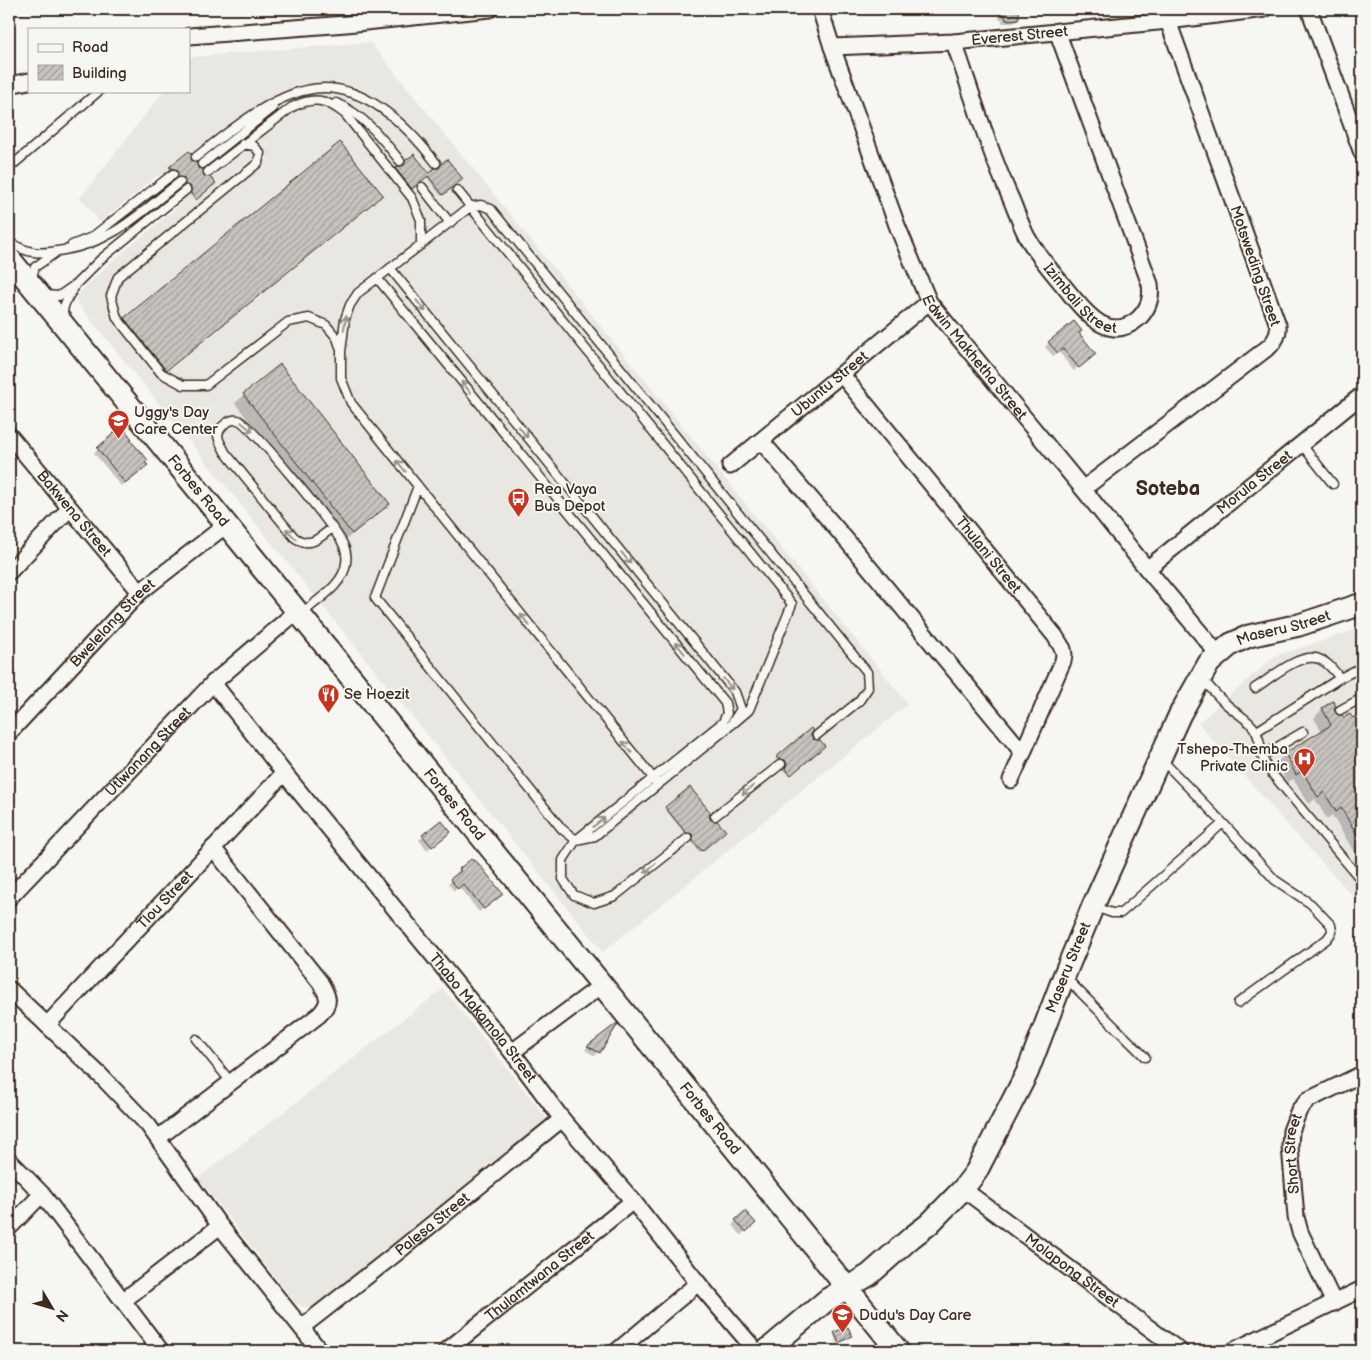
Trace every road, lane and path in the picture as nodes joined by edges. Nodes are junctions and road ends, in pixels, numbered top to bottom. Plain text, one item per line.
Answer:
1 (490, 9) edge
2 (820, 9) edge
3 (1266, 9) edge
4 (1309, 9) edge
5 (1168, 21) junction
6 (1057, 31) junction
7 (190, 36) edge
8 (954, 42) junction
9 (832, 47) junction
10 (28, 81) edge
11 (9, 85) edge
12 (98, 92) edge
13 (287, 97) junction
14 (316, 99) junction
15 (244, 144) junction
16 (1362, 152) edge
17 (196, 157) dead end
18 (400, 161) dead end
19 (436, 163) dead end
20 (202, 164) dead end
21 (9, 168) edge
22 (208, 172) dead end
23 (174, 174) dead end
24 (180, 182) dead end
25 (422, 187) dead end
26 (186, 190) dead end
27 (457, 190) dead end
28 (470, 207) junction
29 (450, 222) junction
30 (9, 242) edge
31 (421, 245) junction
32 (58, 251) junction
33 (9, 258) edge
34 (390, 268) junction
35 (377, 278) junction
36 (76, 284) junction
37 (34, 288) junction
38 (929, 302) junction
39 (63, 325) junction
40 (341, 352) junction
41 (842, 375) junction
42 (1362, 395) edge
43 (9, 435) edge
44 (762, 442) junction
45 (1302, 445) junction
46 (730, 466) dead end
47 (1333, 484) dead end
48 (418, 486) junction
49 (1083, 489) junction
50 (69, 509) junction
51 (226, 525) junction
52 (332, 528) junction
53 (1147, 569) junction
54 (9, 572) edge
55 (140, 592) junction
56 (1362, 604) edge
57 (297, 614) junction
58 (1218, 654) junction
59 (1362, 667) edge
60 (1200, 677) junction
61 (1340, 678) junction
62 (213, 683) junction
63 (1255, 688) dead end
64 (1362, 698) edge
65 (1340, 710) dead end
66 (730, 726) junction
67 (1257, 731) junction
68 (1303, 732) dead end
69 (9, 733) edge
70 (817, 735) dead end
71 (1023, 752) junction
72 (1262, 756) junction
73 (1160, 759) junction
74 (781, 764) dead end
75 (284, 773) junction
76 (1011, 780) dead end
77 (655, 781) junction
78 (715, 816) dead end
79 (1223, 823) junction
80 (688, 838) dead end
81 (576, 840) junction
82 (213, 848) junction
83 (1362, 881) edge
84 (9, 898) edge
85 (1093, 906) junction
86 (1064, 976) junction
87 (602, 985) junction
88 (9, 989) edge
89 (1238, 1003) dead end
90 (47, 1025) junction
91 (196, 1039) dead end
92 (512, 1052) junction
93 (1145, 1057) dead end
94 (1362, 1074) edge
95 (231, 1082) junction
96 (562, 1119) junction
97 (158, 1138) junction
98 (9, 1160) edge
99 (963, 1189) junction
100 (42, 1194) junction
101 (633, 1201) junction
102 (220, 1226) junction
103 (9, 1228) edge
104 (698, 1283) junction
105 (846, 1289) junction
106 (1362, 1289) edge
107 (124, 1300) junction
108 (1334, 1302) junction
109 (302, 1327) junction
110 (161, 1351) edge
111 (320, 1351) edge
112 (446, 1351) edge
113 (617, 1351) edge
114 (756, 1351) edge
115 (766, 1351) edge
116 (898, 1351) edge
117 (1180, 1351) edge
118 (1232, 1351) edge

1 - 7 street
2 - 9 street, Edwin Makhetha Street
3 - 5 street, Everest Street
4 - 16 street
5 - 6 street, Everest Street
5 - 49 street, Motsweding Street
6 - 8 street, Everest Street
6 - 8 street, Izimbali Street
8 - 9 street, Everest Street
9 - 38 street, Edwin Makhetha Street
10 - 11 street
12 - 21 lane
13 - 17 lane
13 - 19 lane
13 - 20 lane
14 - 15 lane
14 - 18 lane
14 - 31 lane
15 - 22 lane
15 - 40 lane
23 - 32 lane
24 - 32 lane
25 - 29 lane
26 - 36 lane
27 - 28 lane
28 - 29 lane
28 - 66 lane
28 - 70 lane
29 - 31 lane
30 - 32 lane
31 - 34 lane
32 - 37 lane
33 - 37 street, Forbes Road
34 - 35 lane
34 -> 66 lane
40 -> 35 lane
77 -> 35 lane
36 - 37 lane
36 - 39 lane
37 - 39 street, Forbes Road
38 - 41 street, Ubuntu Street
38 - 49 street, Edwin Makhetha Street
39 - 51 street, Forbes Road
48 -> 40 lane
41 - 44 street, Ubuntu Street
41 - 71 street, Thulani Street
42 - 45 street, Morula Street
43 - 50 street, Bakwena Street
44 - 46 street, Ubuntu Street
44 - 71 street
45 - 47 lane
45 - 53 street, Morula Street
77 -> 48 lane
48 - 81 lane
49 - 53 street, Edwin Makhetha Street
50 - 54 street
50 - 55 street, Bakwena Street
51 - 55 street, Bwelelang Street
51 - 57 street, Forbes Road
52 -> 52 lane
52 - 57 lane
53 - 58 street, Edwin Makhetha Street
55 - 69 street, Bwelelang Street
56 - 58 street, Maseru Street
57 - 62 street, Utlwanang Street
57 - 87 street, Forbes Road
58 - 60 street, Maseru Street
59 - 61 lane
60 - 67 lane
60 - 73 street, Maseru Street
61 - 63 lane
61 - 67 lane
62 - 75 street, Thabo Makamola Street
62 - 84 street, Utlwanang Street
64 - 65 lane
66 - 77 lane
67 - 72 lane
68 - 72 lane
71 - 76 street, Thulani Street
72 - 83 lane
73 - 79 lane
73 - 85 street, Maseru Street
74 -> 78 lane
75 - 82 street, Tlou Street
75 - 92 street, Thabo Makamola Street
77 - 81 lane
79 - 85 lane
79 - 89 lane
80 -> 81 lane
82 - 90 street, Tlou Street
82 - 95 street
85 - 86 street, Maseru Street
86 - 93 lane
86 - 99 street, Maseru Street
87 - 92 street
87 - 105 street, Forbes Road
88 - 90 street
90 - 97 street
91 - 95 lane
92 - 96 street, Thabo Makamola Street
94 - 108 street, Short Street
95 - 97 street
96 - 101 street, Thabo Makamola Street
96 - 109 street, Palesa Street
97 - 102 street
98 - 100 street
99 - 105 street, Maseru Street
99 - 117 street, Molapong Street
100 - 103 street
100 - 107 street
101 - 104 street, Thabo Makamola Street
101 - 112 street, Thulamtwana Street
102 - 107 street
102 - 109 street
104 - 113 street
104 - 114 street, Thabo Makamola Street
105 - 115 street, Maseru Street
105 - 116 street, Forbes Road
106 - 108 street
107 - 110 street
108 - 118 street
109 - 111 street

